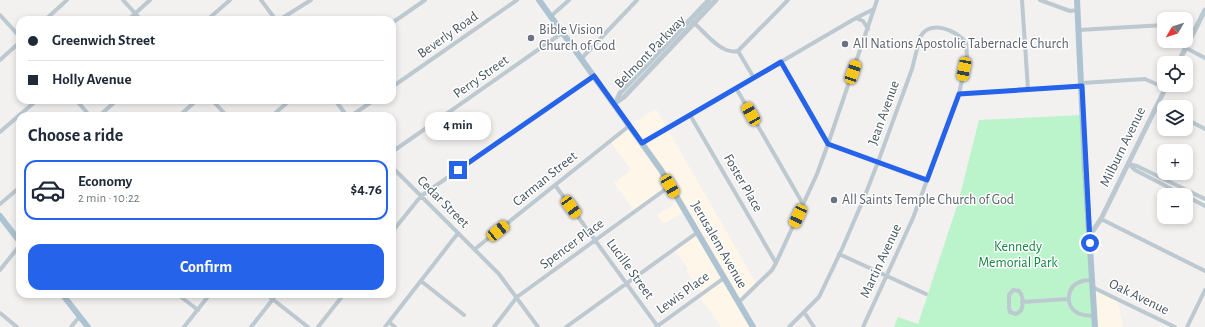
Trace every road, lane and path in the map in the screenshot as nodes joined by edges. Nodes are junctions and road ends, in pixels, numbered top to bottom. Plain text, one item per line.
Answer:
1 (67, 0) edge
2 (123, 0) edge
3 (150, 0) edge
4 (230, 0) edge
5 (261, 0) edge
6 (311, 0) edge
7 (425, 0) edge
8 (517, 0) edge
9 (538, 0) edge
10 (570, 0) edge
11 (637, 0) edge
12 (709, 0) edge
13 (716, 0) edge
14 (788, 0) edge
15 (877, 0) edge
16 (1022, 0) edge
17 (1040, 0) edge
18 (1077, 0) edge
19 (874, 9) junction
20 (1078, 10) junction
21 (1205, 10) edge
22 (135, 13) junction
23 (0, 15) edge
24 (49, 16) edge
25 (132, 16) edge
26 (138, 16) edge
27 (212, 16) edge
28 (274, 16) edge
29 (284, 16) edge
30 (550, 17) junction
31 (856, 18) junction
32 (396, 20) edge
33 (693, 21) junction
34 (1157, 25) edge
35 (868, 29) junction
36 (1079, 30) junction
37 (16, 33) edge
38 (562, 33) junction
39 (1193, 35) edge
40 (16, 46) edge
41 (1186, 48) joint
42 (738, 51) junction
43 (1182, 56) edge
44 (1205, 58) edge
45 (581, 59) junction
46 (0, 60) edge
47 (781, 62) junction
48 (594, 76) junction
49 (754, 78) junction
50 (396, 84) edge
51 (1082, 84) junction
52 (1157, 84) edge
53 (736, 88) junction
54 (1028, 89) junction
55 (959, 94) junction
56 (32, 104) edge
57 (80, 104) edge
58 (112, 104) edge
59 (192, 104) edge
60 (216, 104) edge
61 (286, 104) edge
62 (368, 104) edge
63 (614, 104) junction
64 (1157, 105) edge
65 (23, 112) edge
66 (86, 112) edge
67 (104, 112) edge
68 (184, 112) edge
69 (223, 112) edge
70 (276, 112) edge
71 (357, 112) edge
72 (690, 115) junction
73 (16, 118) edge
74 (1193, 123) edge
75 (629, 126) junction
76 (1205, 129) edge
77 (0, 132) edge
78 (642, 143) junction
79 (828, 144) junction
80 (396, 149) edge
81 (878, 162) junction
82 (1128, 164) junction
83 (396, 171) edge
84 (927, 180) junction
85 (555, 185) junction
86 (670, 186) junction
87 (1170, 188) edge
88 (16, 190) edge
89 (421, 196) junction
90 (1205, 199) edge
91 (1193, 200) edge
92 (0, 204) edge
93 (803, 204) junction
94 (1205, 206) edge
95 (0, 216) edge
96 (1101, 219) junction
97 (396, 227) edge
98 (698, 232) junction
99 (458, 233) junction
100 (1090, 235) junction
101 (16, 237) edge
102 (595, 240) junction
103 (475, 249) junction
104 (16, 250) edge
105 (839, 254) junction
106 (776, 263) junction
107 (0, 270) edge
108 (1205, 271) edge
109 (887, 276) junction
110 (724, 278) junction
111 (1092, 280) junction
112 (421, 281) junction
113 (626, 283) junction
114 (1092, 287) junction
115 (1205, 290) edge
116 (926, 294) dead end
117 (517, 297) junction
118 (65, 298) edge
119 (182, 298) edge
120 (207, 298) edge
121 (341, 298) edge
122 (273, 299) joint
123 (1068, 299) junction
124 (738, 302) junction
125 (1022, 302) junction
126 (198, 310) junction
127 (804, 312) junction
128 (0, 314) edge
129 (464, 315) dead end
130 (80, 316) junction
131 (1094, 316) junction
132 (389, 322) junction
133 (17, 327) edge
134 (71, 327) edge
135 (88, 327) edge
136 (184, 327) edge
137 (252, 327) edge
138 (308, 327) edge
139 (318, 327) edge
140 (385, 327) edge
141 (395, 327) edge
142 (494, 327) edge
143 (538, 327) edge
144 (566, 327) edge
145 (657, 327) edge
146 (753, 327) edge
147 (789, 327) edge
148 (814, 327) edge
149 (863, 327) edge
150 (1096, 327) edge
151 (1175, 327) edge
152 (1186, 327) edge

1 - 24 street
2 - 22 street
3 - 22 street
4 - 27 street
5 - 28 street
6 - 29 street
7 - 32 street
8 - 50 street, Beverly Road
9 - 30 main road, Jerusalem Avenue
10 - 30 street
11 - 45 street
12 - 33 street, Belmont Parkway
13 - 33 street, Belmont Parkway
14 - 42 street
15 - 19 street
16 - 54 street
17 - 20 street
18 - 20 main road
19 - 31 street
19 - 35 street
20 - 36 main road
21 - 39 street
22 - 25 street
22 - 26 street
23 - 37 street
30 - 38 main road, Jerusalem Avenue
31 - 35 street
31 - 47 street
33 - 42 street
33 - 63 street, Belmont Parkway
34 - 36 street
35 - 79 street
36 - 51 main road
38 - 45 main road, Jerusalem Avenue
38 - 80 street, Perry Street
40 - 46 street
41 - 43 street
41 - 44 street
42 - 49 street
45 - 48 main road, Jerusalem Avenue
47 - 49 street
47 - 79 street
48 - 63 main road, Jerusalem Avenue
48 - 89 street
49 - 53 street
51 - 52 street
51 - 54 street
51 - 100 main road
53 - 72 street
53 - 93 street
54 - 55 street
55 - 81 street, Jean Avenue
55 - 84 street, Martin Avenue
56 - 65 street
57 - 66 street
58 - 67 street
59 - 68 street
60 - 69 street
61 - 70 street
62 - 71 street
63 - 75 main road, Jerusalem Avenue
64 - 82 street, Milburn Avenue
72 - 78 street
72 - 106 street, Foster Place
73 - 77 street
74 - 76 street
75 - 78 main road, Jerusalem Avenue
75 - 85 street, Carman Street
78 - 86 main road, Jerusalem Avenue
79 - 81 street
79 - 93 street
81 - 84 street
81 - 105 street, Jean Avenue
82 - 87 street
82 - 90 street
82 - 96 street, Milburn Avenue
83 - 89 street, Cedar Street
84 - 109 street, Martin Avenue
85 - 102 street, Lucille Street
85 - 103 street, Carman Street
86 - 98 main road, Jerusalem Avenue
86 - 102 street, Spencer Place
88 - 92 street
89 - 97 street
89 - 99 street, Cedar Street
91 - 94 street
93 - 106 street
95 - 101 main road
96 - 100 street, Milburn Avenue
96 - 108 street
98 - 110 main road, Jerusalem Avenue
98 - 113 street
99 - 103 street, Cedar Street
99 - 112 street
100 - 111 main road
102 - 113 street, Lucille Street
102 - 117 street, Spencer Place
103 - 117 street, Cedar Street
104 - 107 street
105 - 109 street
105 - 127 street, Jean Avenue
106 - 124 street
109 - 116 street
109 - 149 street, Martin Avenue
110 - 124 main road, Jerusalem Avenue
110 - 145 street, Lewis Place
111 - 114 main road
111 - 123 street
112 - 129 street
112 - 132 street
113 - 144 street
113 - 145 street, Lucille Street
114 - 131 main road
114 - 151 street, Oak Avenue
115 - 152 street
117 - 142 street, Spencer Place
117 - 143 street, Cedar Street
118 - 130 main road
119 - 126 street
120 - 126 street
121 - 139 street
122 - 137 street
122 - 138 street
123 - 125 street
123 - 131 street
124 - 146 main road, Jerusalem Avenue
125 - 125 street
126 - 136 street
127 - 147 street, Jean Avenue
127 - 148 street
128 - 133 street
130 - 134 street
130 - 135 main road
131 - 150 main road
132 - 140 street
132 - 141 street

